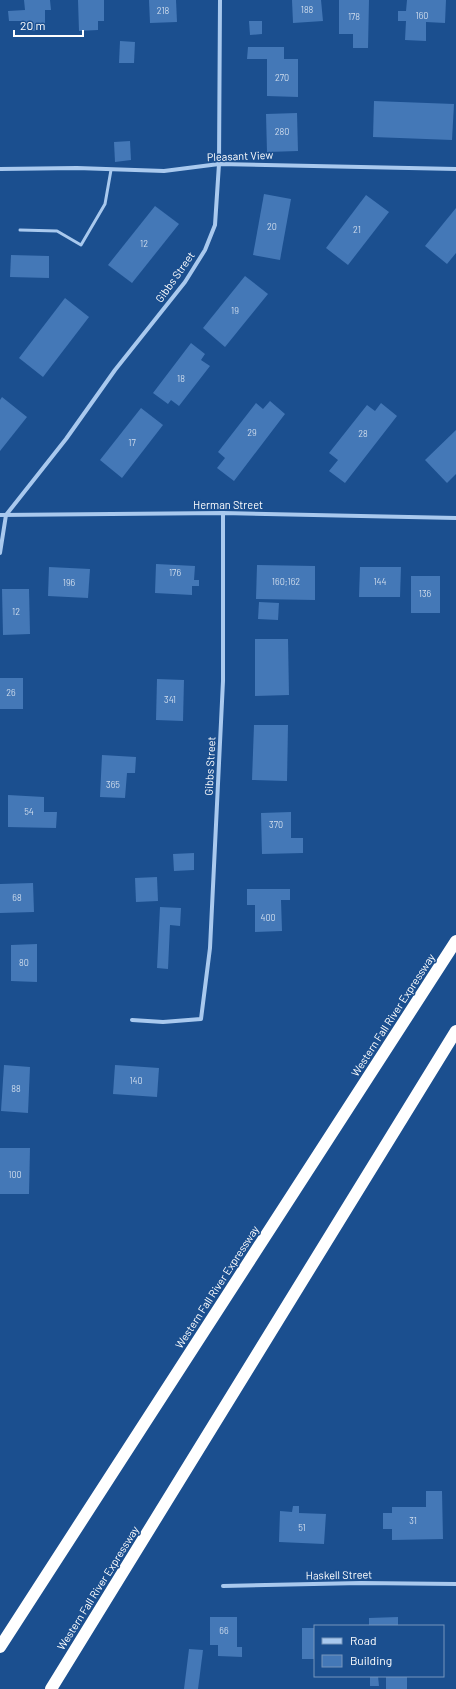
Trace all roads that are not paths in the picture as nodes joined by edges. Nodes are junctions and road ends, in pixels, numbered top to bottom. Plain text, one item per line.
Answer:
1 (220, 0) edge
2 (220, 164) junction
3 (0, 169) edge
4 (456, 169) edge
5 (111, 170) junction
6 (20, 230) dead end
7 (223, 513) junction
8 (0, 515) edge
9 (6, 515) junction
10 (456, 518) edge
11 (0, 553) edge
12 (456, 941) edge
13 (132, 1020) dead end
14 (456, 1031) edge
15 (456, 1584) edge
16 (223, 1586) dead end
17 (0, 1647) edge
18 (51, 1689) edge

1 - 2 street, Gibbs Street
2 - 4 street, Pleasant View
2 - 5 street, Pleasant View
2 - 9 street, Gibbs Street
3 - 5 street, Pleasant View
5 - 6 lane
7 - 9 street, Herman Street
7 - 10 street, Herman Street
7 - 13 street, Gibbs Street
8 - 9 street, Herman Street
9 - 11 street
12 - 17 highway, Western Fall River Expressway
14 - 18 highway, Western Fall River Expressway
15 - 16 street, Haskell Street

